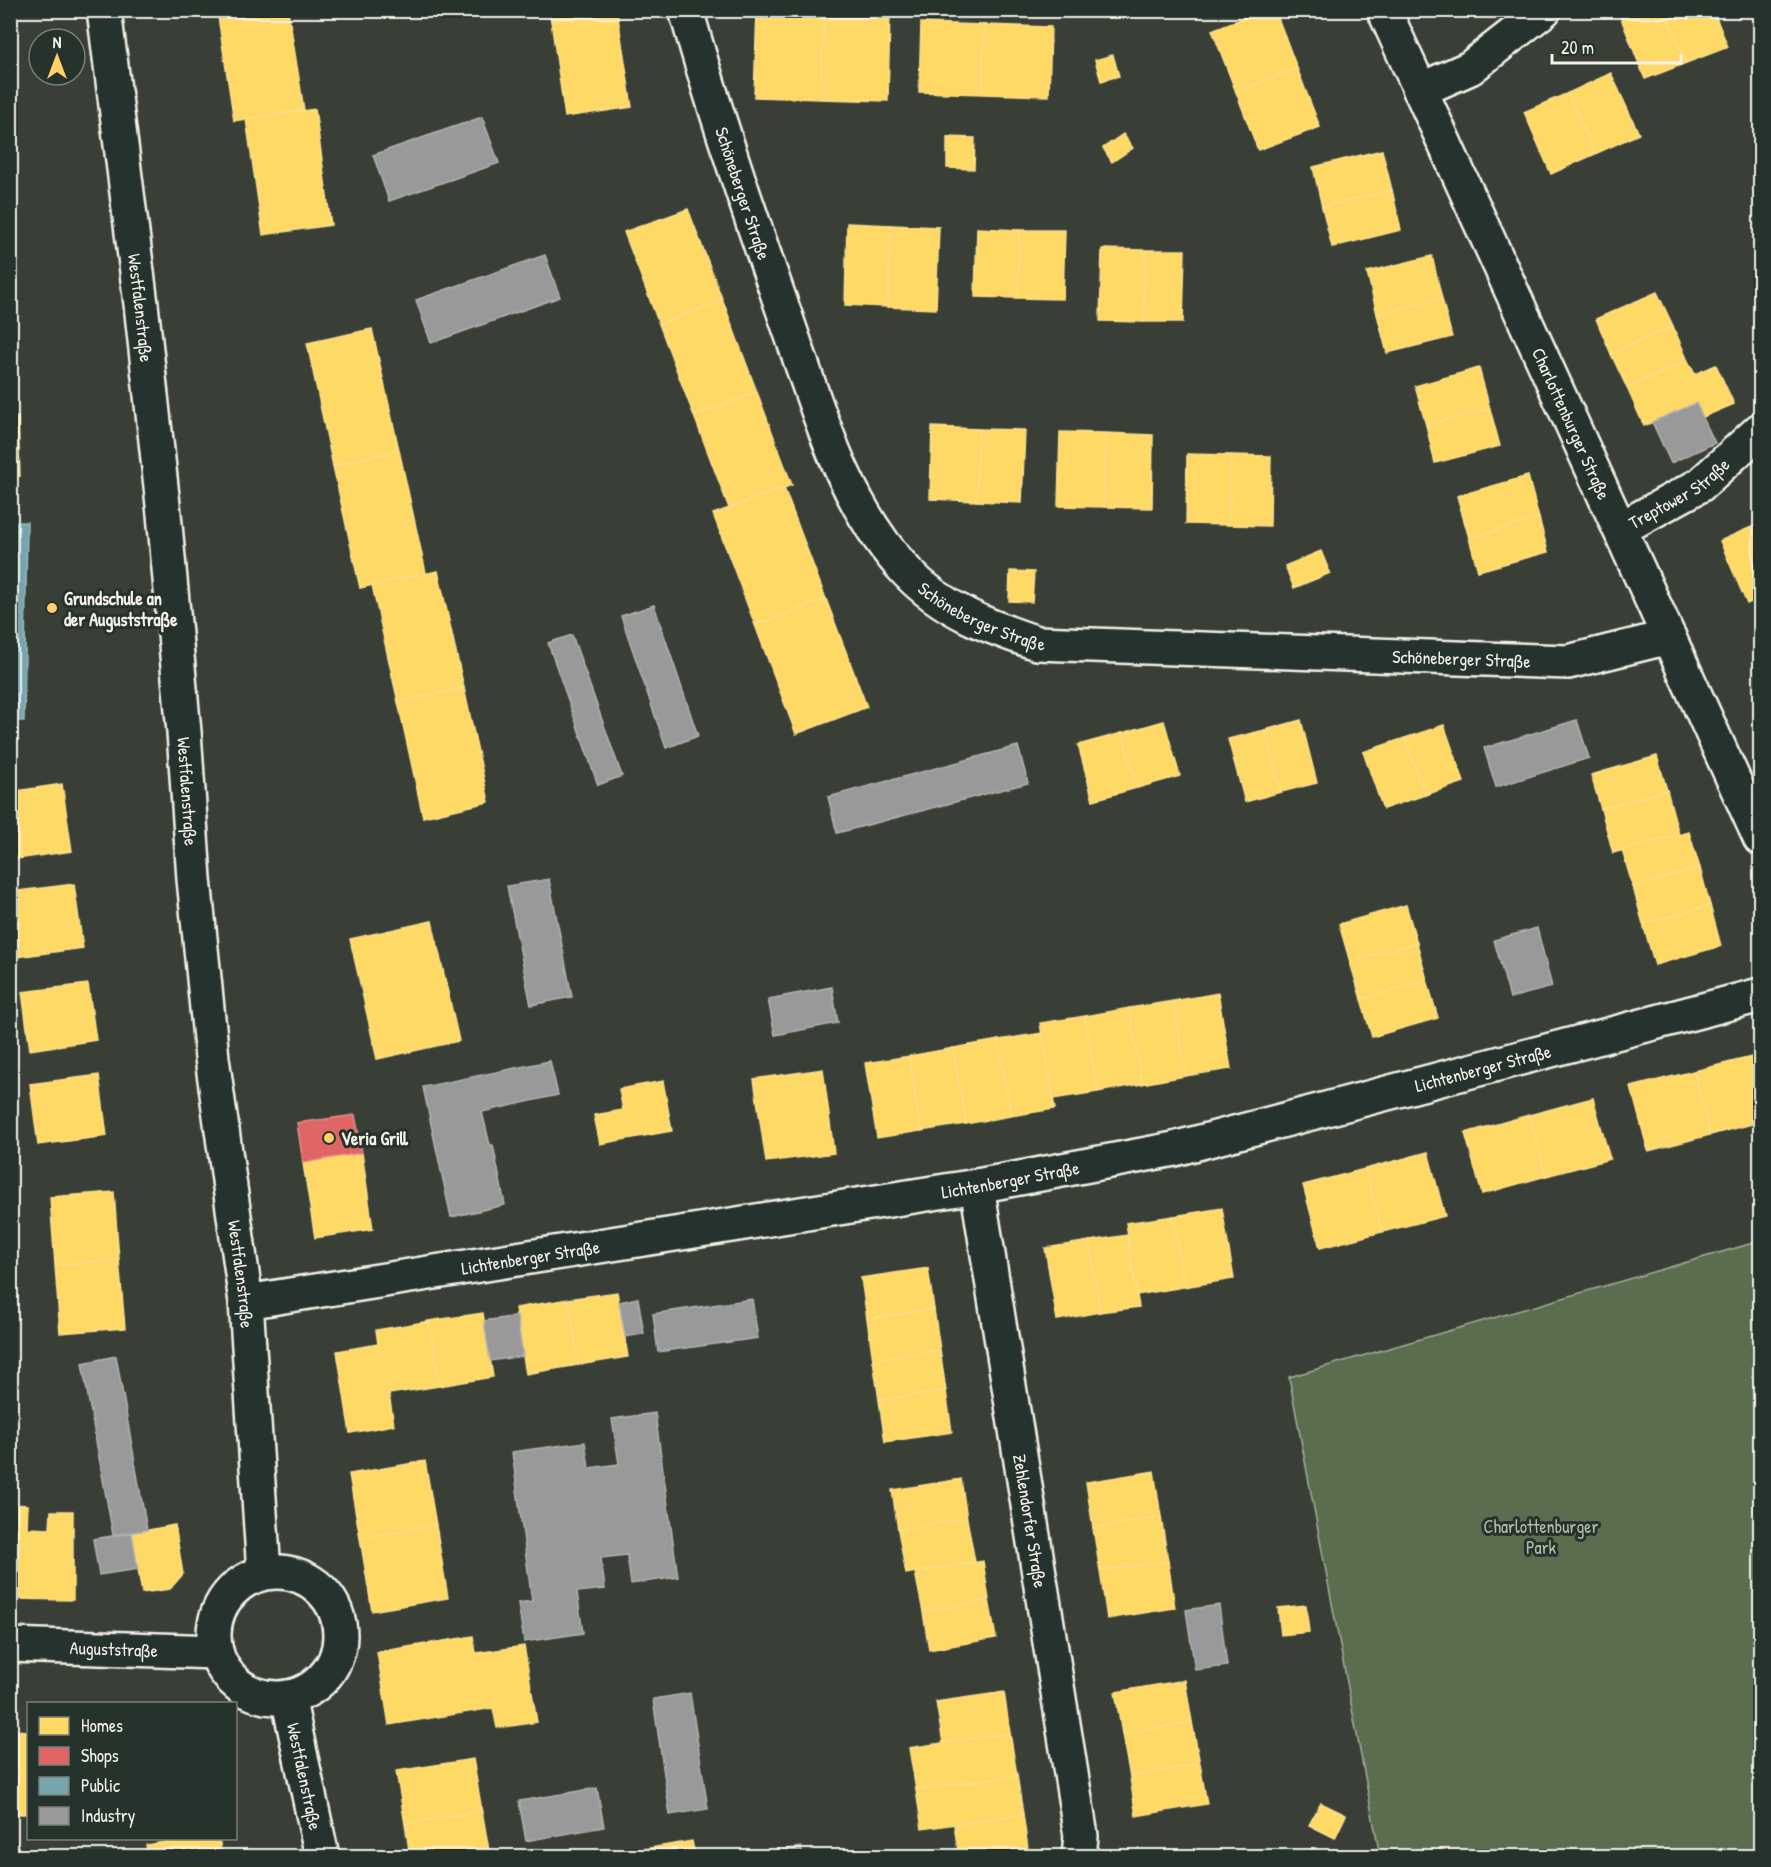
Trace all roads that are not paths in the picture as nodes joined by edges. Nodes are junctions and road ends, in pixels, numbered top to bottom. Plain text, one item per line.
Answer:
1 (104, 10) edge
2 (686, 10) edge
3 (1384, 10) edge
4 (1544, 10) edge
5 (1420, 90) junction
6 (1761, 430) edge
7 (1620, 529) junction
8 (1669, 637) junction
9 (1761, 838) edge
10 (1761, 995) edge
11 (977, 1186) junction
12 (246, 1302) junction
13 (264, 1573) junction
14 (10, 1645) edge
15 (216, 1652) junction
16 (288, 1697) junction
17 (322, 1857) edge
18 (1079, 1857) edge

1 - 12 street, Westfalenstraße
2 - 8 street, Schöneberger Straße
3 - 5 street, Charlottenburger Straße
4 - 5 street
5 - 7 street, Charlottenburger Straße
6 - 7 street, Treptower Straße
7 - 8 street, Charlottenburger Straße
8 - 9 street, Charlottenburger Straße
10 - 11 street, Lichtenberger Straße
11 - 12 street, Lichtenberger Straße
11 - 18 street, Zehlendorfer Straße
12 - 13 street, Westfalenstraße
13 - 15 street
13 - 16 street
14 - 15 street, Auguststraße
15 - 16 street
16 - 17 street, Westfalenstraße

